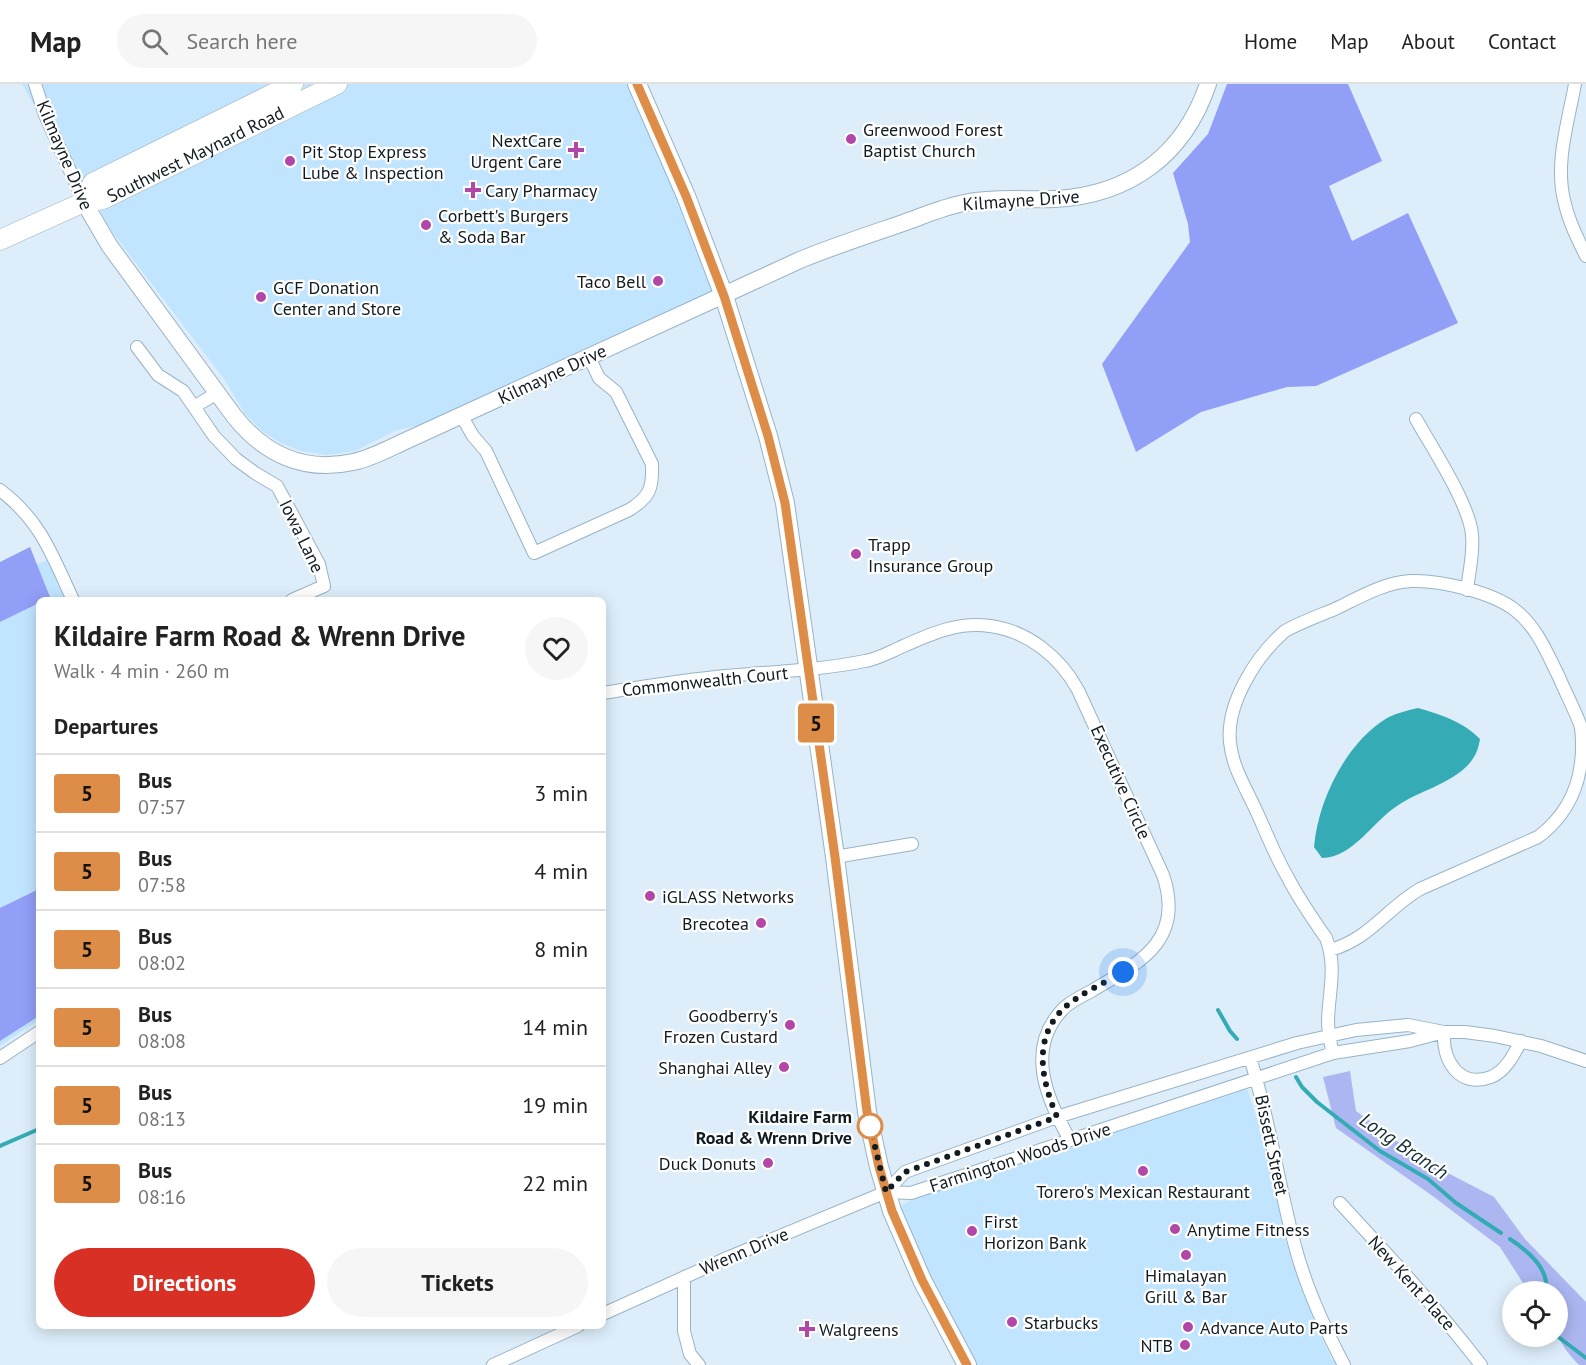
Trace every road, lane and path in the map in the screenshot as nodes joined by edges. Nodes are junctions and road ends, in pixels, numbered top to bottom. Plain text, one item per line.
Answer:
1 (35, 84) edge
2 (293, 84) edge
3 (316, 84) edge
4 (337, 84) edge
5 (637, 84) edge
6 (1208, 84) edge
7 (1575, 84) edge
8 (290, 106) junction
9 (84, 202) junction
10 (0, 240) edge
11 (1586, 256) edge
12 (724, 296) junction
13 (137, 347) dead end
14 (589, 357) junction
15 (217, 393) junction
16 (194, 407) junction
17 (461, 415) junction
18 (1416, 419) dead end
19 (0, 490) edge
20 (1467, 590) junction
21 (72, 597) edge
22 (298, 597) edge
23 (808, 670) junction
24 (606, 693) edge
25 (912, 844) dead end
26 (835, 857) junction
27 (1330, 950) junction
28 (1444, 1032) junction
29 (36, 1034) edge
30 (1329, 1035) junction
31 (1521, 1041) junction
32 (1333, 1053) junction
33 (0, 1058) edge
34 (1250, 1058) junction
35 (1586, 1061) edge
36 (1257, 1078) junction
37 (1057, 1117) junction
38 (1070, 1140) junction
39 (886, 1192) junction
40 (1340, 1203) dead end
41 (684, 1277) junction
42 (606, 1313) edge
43 (571, 1329) edge
44 (493, 1365) edge
45 (699, 1365) edge
46 (967, 1365) edge
47 (1344, 1365) edge
48 (1481, 1365) edge

1 - 9 street, Kilmayne Drive
2 - 9 main road, Southwest Maynard Road
3 - 8 main road
4 - 8 main road, Southwest Maynard Road
5 - 12 main road
6 - 12 street, Kilmayne Drive
7 - 11 street
8 - 9 main road, Southwest Maynard Road
9 - 10 main road, Southwest Maynard Road
9 - 15 street, Kilmayne Drive
12 - 14 street, Kilmayne Drive
12 - 23 main road
13 - 16 street
14 - 17 street, Kilmayne Drive
14 - 17 street
15 - 16 street
15 - 17 street, Kilmayne Drive
16 - 22 street, Iowa Lane
18 - 20 street
19 - 21 street
20 - 27 street
20 - 27 street
23 - 24 street, Commonwealth Court
23 - 26 main road
23 - 37 street, Executive Circle
25 - 26 street
26 - 39 main road
27 - 30 street
28 - 30 street, Farmington Woods Drive
28 - 31 street, Farmington Woods Drive
28 - 31 street
28 - 32 street, Farmington Woods Drive
29 - 33 street
30 - 32 street
30 - 34 street, Farmington Woods Drive
31 - 35 street, Farmington Woods Drive
32 - 36 street, Farmington Woods Drive
34 - 36 street, Bissett Street
34 - 37 street, Farmington Woods Drive
36 - 38 street, Farmington Woods Drive
36 - 47 street, Bissett Street
37 - 38 street, Executive Circle
37 - 39 street, Farmington Woods Drive
38 - 39 street, Farmington Woods Drive
39 - 41 street, Wrenn Drive
39 - 46 main road
40 - 48 street, New Kent Place
41 - 42 street, Wrenn Drive
41 - 45 street
43 - 44 street

